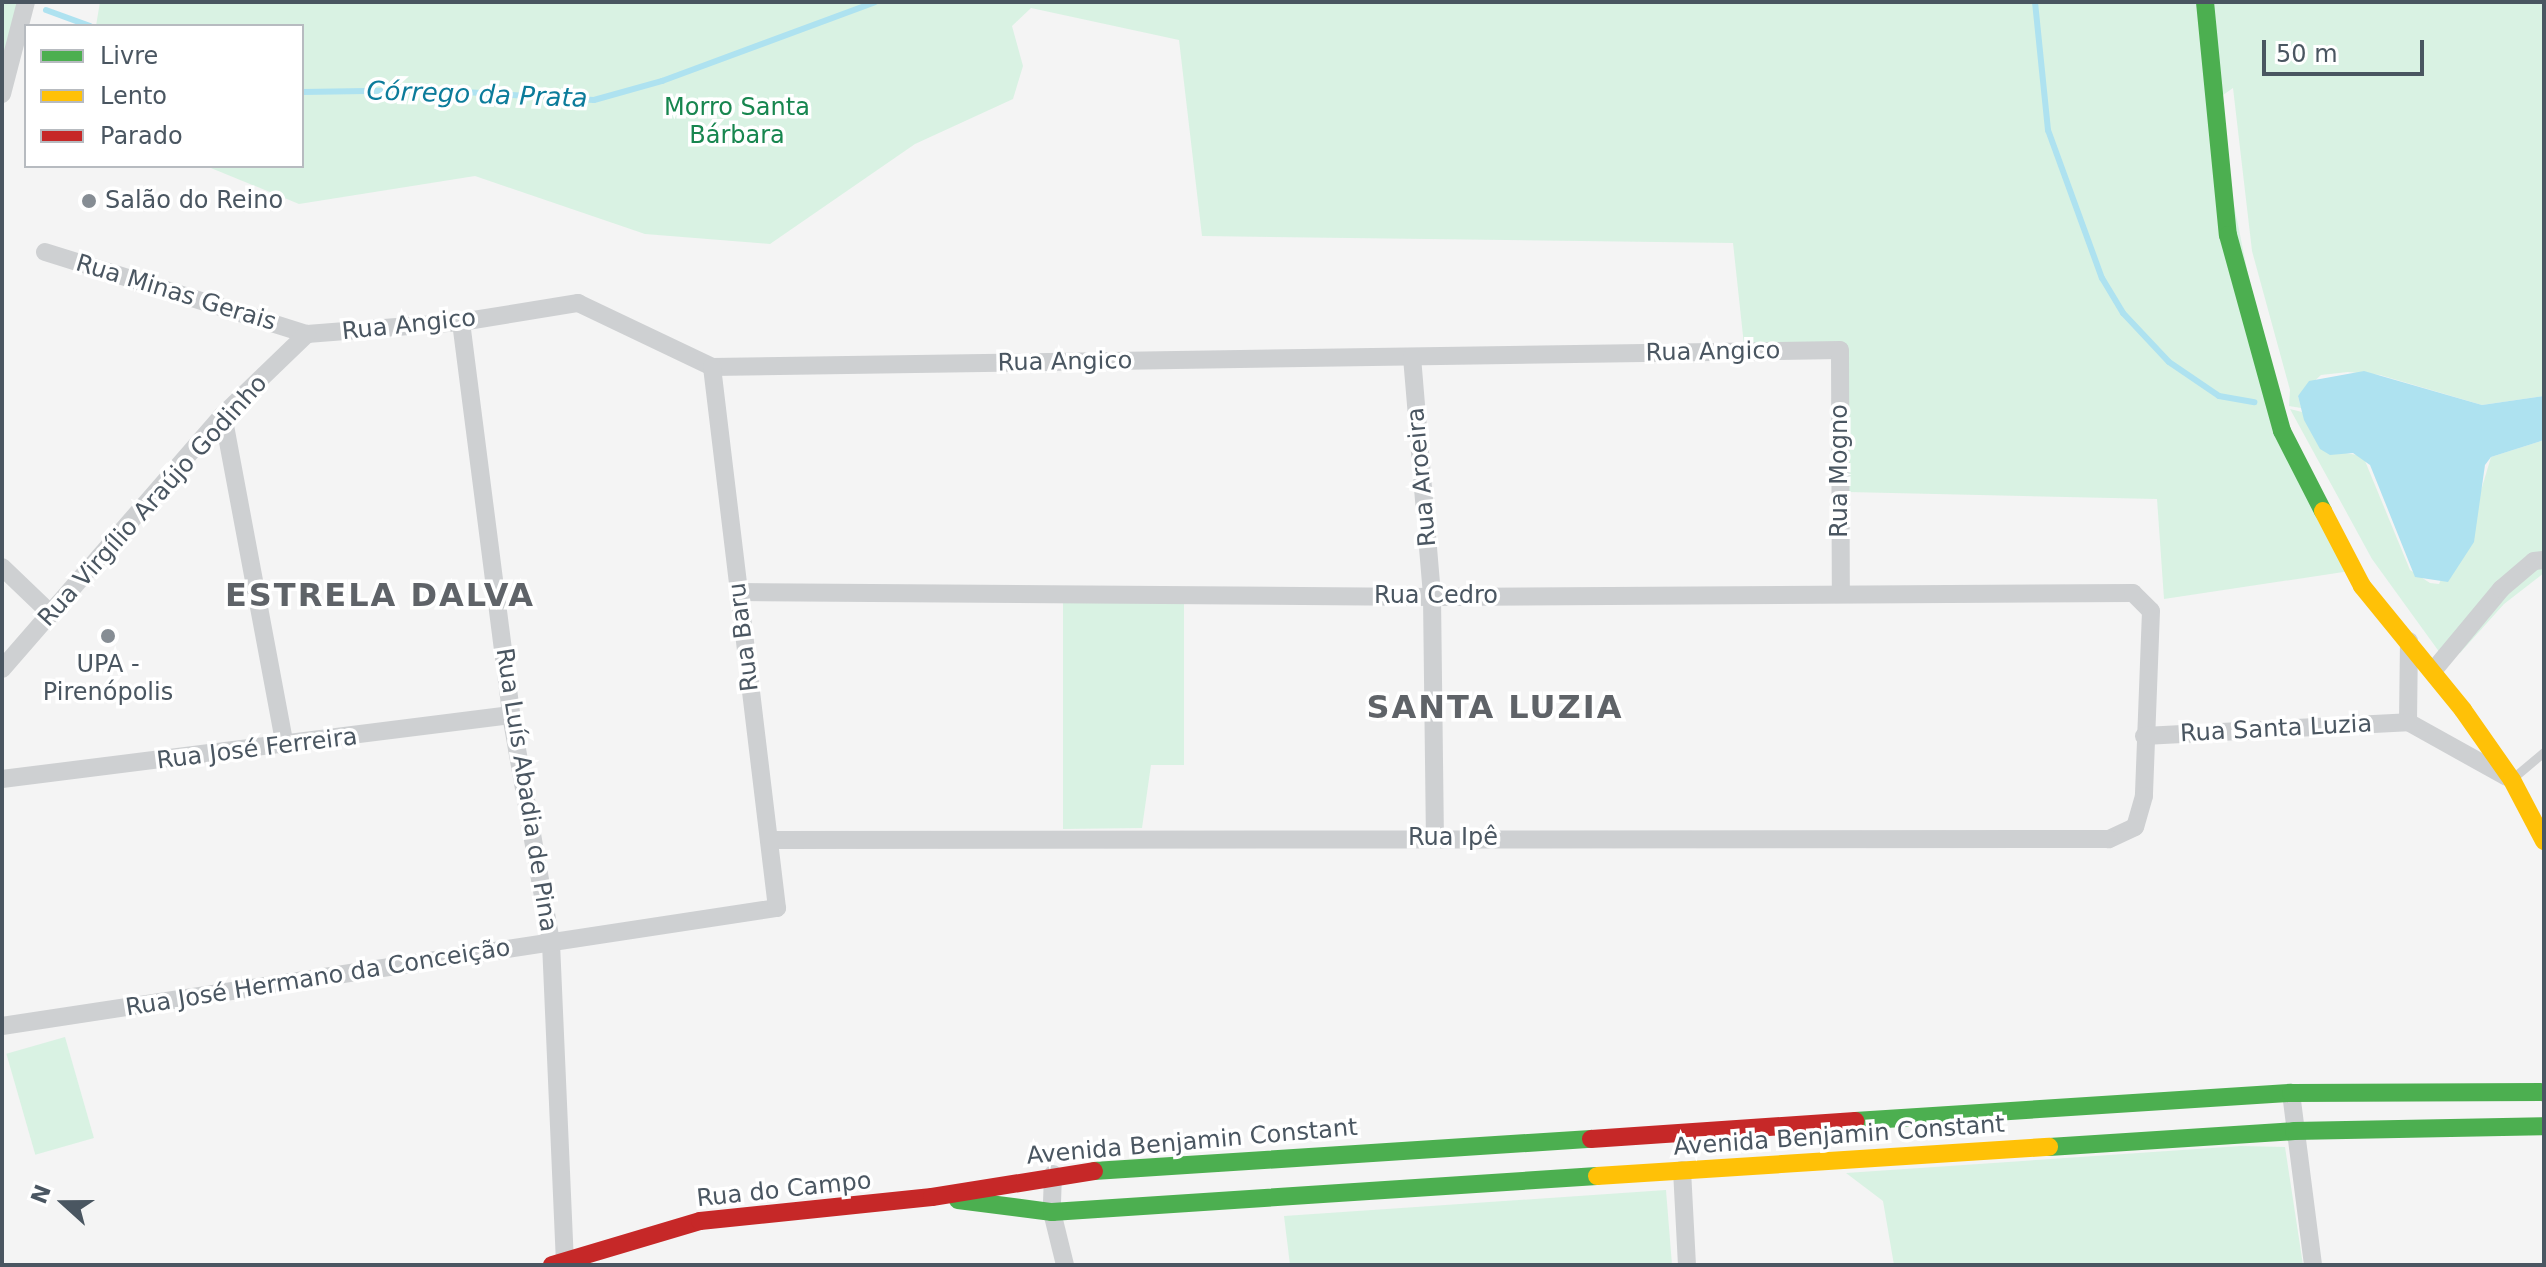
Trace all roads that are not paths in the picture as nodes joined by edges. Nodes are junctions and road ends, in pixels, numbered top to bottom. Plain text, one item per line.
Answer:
1 (26, 2) edge
2 (2205, 2) edge
3 (2, 94) edge
4 (45, 252) dead end
5 (461, 322) junction
6 (307, 334) junction
7 (1840, 350) joint
8 (1412, 357) junction
9 (712, 367) junction
10 (223, 415) junction
11 (2544, 560) edge
12 (2, 567) edge
13 (1841, 591) junction
14 (739, 592) junction
15 (1432, 597) junction
16 (51, 614) junction
17 (2409, 641) junction
18 (2, 669) edge
19 (2433, 671) junction
20 (511, 715) junction
21 (2408, 722) junction
22 (2144, 736) junction
23 (285, 747) junction
24 (2544, 752) edge
25 (2, 779) edge
26 (2512, 780) junction
27 (1435, 838) junction
28 (769, 840) junction
29 (2544, 841) edge
30 (777, 908) joint
31 (551, 943) junction
32 (2, 1026) edge
33 (2544, 1092) edge
34 (2291, 1093) junction
35 (2221, 1098) junction
36 (2544, 1126) edge
37 (2294, 1131) junction
38 (2224, 1136) junction
39 (1403, 1149) junction
40 (1682, 1170) junction
41 (1053, 1174) junction
42 (1405, 1188) junction
43 (932, 1197) junction
44 (1052, 1212) junction
45 (558, 1263) edge
46 (1065, 1265) edge
47 (1687, 1265) edge
48 (2313, 1265) edge

1 - 3 street
2 - 17 street
4 - 6 street, Rua Minas Gerais
5 - 6 street, Rua Angico
5 - 9 street, Rua Angico
5 - 20 street, Rua Luís Abadia de Pina
6 - 10 street, Rua Virgílio Araújo Godinho
7 - 8 street, Rua Angico
7 - 13 street, Rua Mogno
8 - 9 street, Rua Angico
8 - 15 street, Rua Aroeira
9 - 14 street, Rua Baru
10 - 16 street, Rua Virgílio Araújo Godinho
10 - 23 street
11 - 19 street
12 - 16 street
13 - 15 street, Rua Cedro
13 - 22 street, Rua Cedro
14 - 15 street, Rua Cedro
14 - 28 street, Rua Baru
15 - 27 street, Rua Aroeira
16 - 18 street, Rua Virgílio Araújo Godinho
17 - 19 street
17 - 21 street
19 - 26 street
20 - 23 street, Rua José Ferreira
20 - 31 street, Rua Luís Abadia de Pina
21 - 22 street, Rua Santa Luzia
21 - 26 street
22 - 27 street, Rua Ipê
23 - 25 street, Rua José Ferreira
24 - 26 lane
26 - 29 street
27 - 28 street, Rua Ipê
28 - 30 street, Rua Baru
30 - 31 street, Rua José Hermano da Conceição
31 - 32 street, Rua José Hermano da Conceição
31 - 45 street, Rua Luís Abadia de Pina
33 - 34 street, Avenida Benjamin Constant
34 - 35 street, Avenida Benjamin Constant
34 - 37 street
35 - 38 street
35 - 39 street, Avenida Benjamin Constant
36 - 37 street, Avenida Benjamin Constant
37 - 38 street, Avenida Benjamin Constant
37 - 48 street
38 - 40 street, Avenida Benjamin Constant
39 - 41 street, Avenida Benjamin Constant
39 - 42 street
40 - 42 street, Avenida Benjamin Constant
40 - 47 street
41 - 43 street, Avenida Benjamin Constant
41 - 44 street
42 - 44 street, Avenida Benjamin Constant
43 - 44 street, Avenida Benjamin Constant
43 - 45 street, Rua do Campo
44 - 46 street

